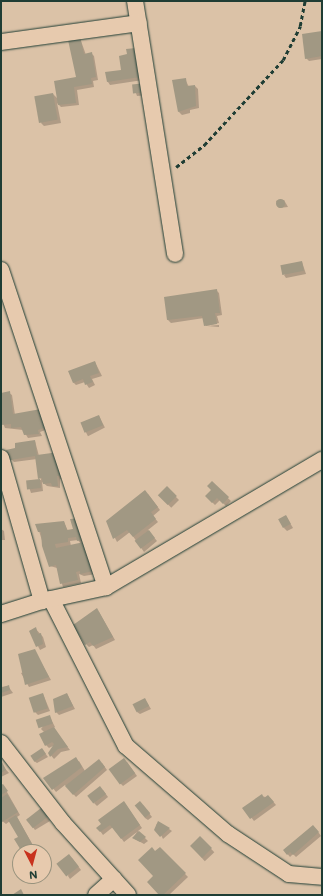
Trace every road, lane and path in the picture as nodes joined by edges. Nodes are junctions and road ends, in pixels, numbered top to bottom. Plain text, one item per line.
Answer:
1 (135, 1) edge
2 (305, 1) edge
3 (139, 23) junction
4 (1, 42) edge
5 (163, 177) junction
6 (175, 254) dead end
7 (1, 270) edge
8 (1, 458) edge
9 (322, 460) edge
10 (106, 587) junction
11 (47, 600) junction
12 (1, 614) edge
13 (1, 743) edge
14 (322, 876) edge
15 (114, 880) junction
16 (96, 895) edge
17 (128, 895) edge

1 - 3 street
2 - 5 path
3 - 4 street
3 - 5 street
5 - 6 street
7 - 10 street
8 - 11 street
9 - 10 street
10 - 11 street
11 - 12 street
11 - 14 street
13 - 15 street
15 - 16 street
15 - 17 street

